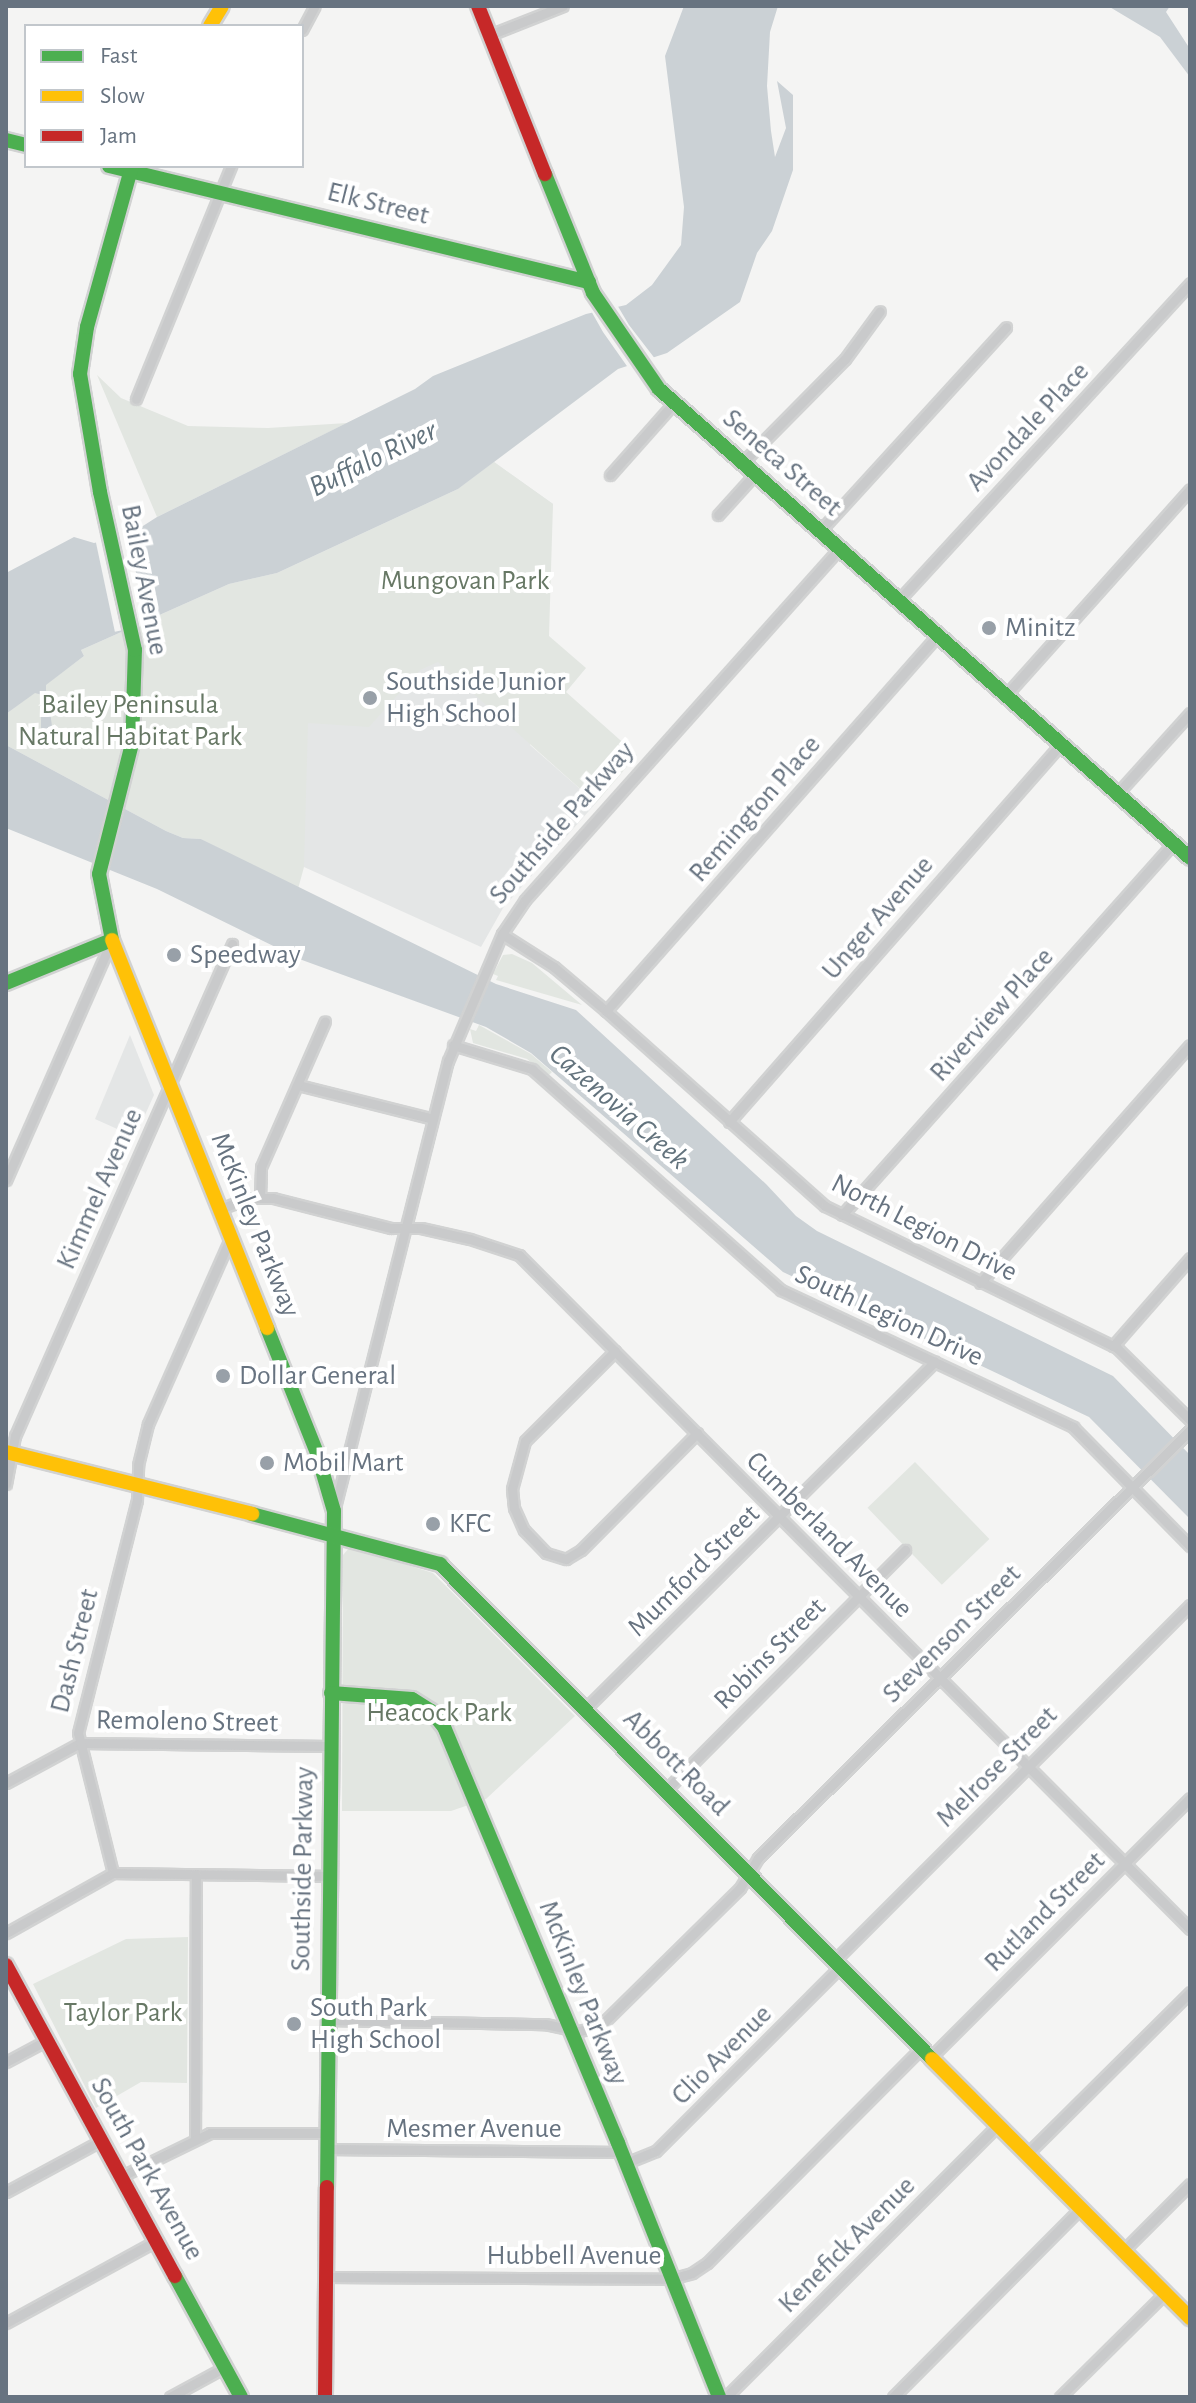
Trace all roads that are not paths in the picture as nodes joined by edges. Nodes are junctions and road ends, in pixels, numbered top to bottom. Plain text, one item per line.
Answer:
1 (222, 6) edge
2 (315, 6) edge
3 (478, 6) edge
4 (563, 6) edge
5 (211, 24) edge
6 (304, 26) edge
7 (492, 34) junction
8 (131, 168) edge
9 (230, 168) edge
10 (217, 191) junction
11 (1190, 283) edge
12 (591, 287) junction
13 (880, 311) dead end
14 (1006, 327) dead end
15 (136, 399) dead end
16 (674, 403) junction
17 (742, 463) junction
18 (755, 474) junction
19 (610, 475) dead end
20 (1190, 489) edge
21 (718, 515) dead end
22 (820, 531) junction
23 (840, 548) junction
24 (898, 601) junction
25 (937, 636) junction
26 (1006, 695) junction
27 (1190, 713) edge
28 (1061, 744) junction
29 (1117, 794) junction
30 (1173, 844) junction
31 (1190, 858) edge
32 (502, 934) junction
33 (112, 940) junction
34 (232, 944) dead end
35 (6, 983) edge
36 (606, 1011) junction
37 (325, 1021) dead end
38 (453, 1045) junction
39 (1190, 1045) edge
40 (171, 1085) junction
41 (298, 1085) junction
42 (433, 1119) junction
43 (729, 1122) junction
44 (6, 1180) edge
45 (260, 1197) junction
46 (220, 1209) junction
47 (842, 1215) junction
48 (406, 1227) junction
49 (231, 1237) junction
50 (1190, 1258) edge
51 (980, 1283) junction
52 (1113, 1346) junction
53 (615, 1351) junction
54 (935, 1362) junction
55 (1190, 1420) edge
56 (1189, 1431) edge
57 (697, 1433) junction
58 (8, 1453) edge
59 (6, 1484) edge
60 (1134, 1484) junction
61 (137, 1485) junction
62 (334, 1511) junction
63 (780, 1516) junction
64 (334, 1534) junction
65 (1190, 1546) edge
66 (905, 1550) dead end
67 (858, 1597) junction
68 (1190, 1605) edge
69 (939, 1677) junction
70 (331, 1693) junction
71 (585, 1709) junction
72 (80, 1743) junction
73 (330, 1746) junction
74 (1028, 1766) junction
75 (6, 1783) edge
76 (666, 1790) junction
77 (1190, 1798) edge
78 (1125, 1863) junction
79 (113, 1873) junction
80 (750, 1873) junction
81 (196, 1874) junction
82 (329, 1876) junction
83 (1190, 1929) edge
84 (6, 1933) edge
85 (838, 1963) junction
86 (6, 1965) edge
87 (1190, 1992) edge
88 (327, 2020) junction
89 (569, 2029) junction
90 (47, 2040) junction
91 (927, 2052) junction
92 (6, 2062) edge
93 (999, 2124) junction
94 (327, 2133) junction
95 (195, 2138) junction
96 (102, 2140) junction
97 (326, 2149) junction
98 (1028, 2153) junction
99 (623, 2158) junction
100 (122, 2176) junction
101 (1190, 2184) edge
102 (6, 2192) edge
103 (1082, 2207) junction
104 (156, 2241) junction
105 (1124, 2250) junction
106 (326, 2277) junction
107 (670, 2279) junction
108 (1165, 2293) junction
109 (1190, 2318) edge
110 (6, 2323) edge
111 (225, 2367) junction
112 (170, 2397) edge
113 (241, 2397) edge
114 (325, 2397) edge
115 (719, 2397) edge
116 (726, 2397) edge
117 (893, 2397) edge
118 (1060, 2397) edge

1 - 5 street
2 - 6 street
3 - 7 street, Seneca Street
4 - 7 street
7 - 12 street, Seneca Street
8 - 10 street, Elk Street
8 - 33 street, Bailey Avenue
9 - 10 street
10 - 12 street, Elk Street
10 - 15 street
11 - 24 street, Avondale Place
12 - 16 street, Seneca Street
13 - 17 street
14 - 22 street
16 - 17 street, Seneca Street
16 - 19 street
17 - 18 street, Seneca Street
18 - 21 street
18 - 22 street, Seneca Street
20 - 26 street
22 - 23 street, Seneca Street
23 - 24 street, Seneca Street
23 - 32 street, Southside Parkway
24 - 25 street, Seneca Street
25 - 26 street, Seneca Street
25 - 36 street, Remington Place
26 - 28 street, Seneca Street
27 - 29 street
28 - 29 street, Seneca Street
28 - 43 street, Unger Avenue
29 - 30 street, Seneca Street
30 - 31 street, Seneca Street
30 - 47 street, Riverview Place
32 - 36 street, North Legion Drive
32 - 38 street, Southside Parkway
33 - 35 street
33 - 40 street, McKinley Parkway
33 - 44 street
34 - 40 street, Kimmel Avenue
36 - 43 street, North Legion Drive
37 - 41 street
38 - 42 street, Southside Parkway
38 - 54 street, South Legion Drive
39 - 51 street
40 - 46 street, McKinley Parkway
40 - 58 street, Kimmel Avenue
41 - 42 street
41 - 45 street
42 - 48 street, Southside Parkway
43 - 47 street, North Legion Drive
45 - 46 street
45 - 48 street, Cumberland Avenue
46 - 49 street, McKinley Parkway
47 - 51 street, North Legion Drive
48 - 53 street, Cumberland Avenue
48 - 62 street, Southside Parkway
49 - 61 street, Dash Street
49 - 62 street, McKinley Parkway
50 - 52 street
51 - 52 street, North Legion Drive
52 - 55 street, North Legion Drive
53 - 57 street, Cumberland Avenue
53 - 57 street
54 - 60 street, South Legion Drive
54 - 63 street, Mumford Street
56 - 60 street, Stevenson Street
57 - 63 street, Cumberland Avenue
58 - 59 street, Kimmel Avenue
58 - 61 street, Abbott Road
60 - 65 street, South Legion Drive
60 - 69 street, Stevenson Street
61 - 64 street, Abbott Road
61 - 72 street, Dash Street
62 - 64 street, McKinley Parkway
63 - 67 street, Cumberland Avenue
63 - 71 street, Mumford Street
64 - 70 street, Southside Parkway
64 - 71 street, Abbott Road
66 - 67 street, Robins Street
67 - 69 street, Cumberland Avenue
67 - 76 street, Robins Street
68 - 74 street, Melrose Street
69 - 74 street, Cumberland Avenue
69 - 80 street, Stevenson Street
70 - 73 street, Southside Parkway
70 - 89 street, McKinley Parkway
71 - 76 street, Abbott Road
72 - 73 street, Remoleno Street
72 - 75 street, Remoleno Street
72 - 79 street, Dash Street
73 - 82 street, Southside Parkway
74 - 78 street, Cumberland Avenue
74 - 85 street, Melrose Street
76 - 80 street, Abbott Road
77 - 78 street, Rutland Street
78 - 83 street, Cumberland Avenue
78 - 91 street, Rutland Street
79 - 81 street
79 - 84 street
80 - 85 street, Abbott Road
80 - 89 street, Stevenson Street
81 - 82 street
81 - 95 street
82 - 88 street, Southside Parkway
85 - 91 street, Abbott Road
85 - 99 street, Clio Avenue
86 - 90 street, South Park Avenue
87 - 98 street
88 - 89 street
88 - 94 street, Southside Parkway
89 - 99 street, McKinley Parkway
90 - 92 street
90 - 96 street, South Park Avenue
91 - 93 street, Abbott Road
91 - 107 street, Hubbell Avenue
93 - 98 street, Abbott Road
93 - 116 street, Kenefick Avenue
94 - 95 street
94 - 97 street, Southside Parkway
95 - 100 street
96 - 100 street, South Park Avenue
96 - 102 street
97 - 99 street, Mesmer Avenue
97 - 106 street, Southside Parkway
98 - 103 street, Abbott Road
99 - 107 street, McKinley Parkway
100 - 104 street, South Park Avenue
101 - 105 street
103 - 105 street, Abbott Road
103 - 117 street
104 - 110 street
104 - 111 street, South Park Avenue
105 - 108 street, Abbott Road
106 - 107 street, Hubbell Avenue
106 - 114 street, Southside Parkway
107 - 115 street, McKinley Parkway
108 - 109 street, Abbott Road
108 - 118 street
111 - 112 street
111 - 113 street, South Park Avenue

